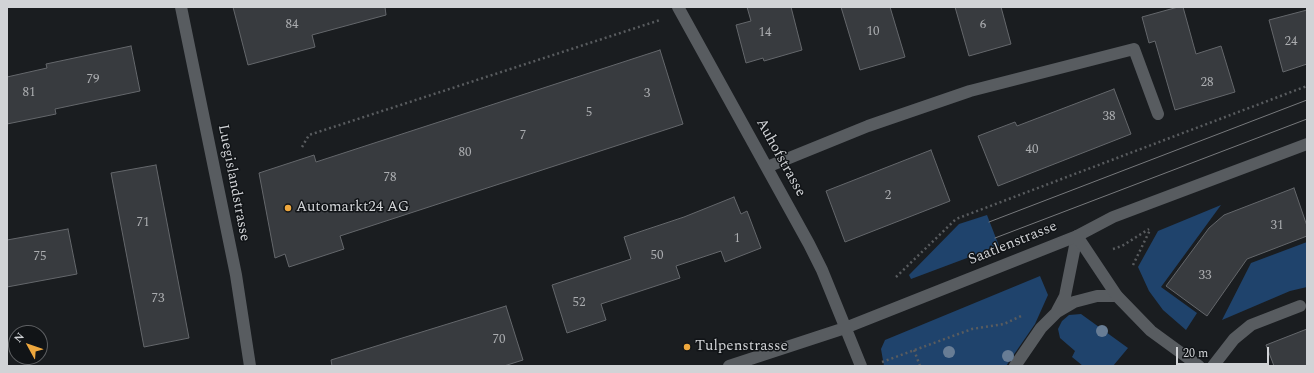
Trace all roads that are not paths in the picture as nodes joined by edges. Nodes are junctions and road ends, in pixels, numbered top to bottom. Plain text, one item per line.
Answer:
1 (181, 7) edge
2 (678, 7) edge
3 (1158, 114) dead end
4 (1307, 144) edge
5 (767, 167) junction
6 (1077, 236) junction
7 (1117, 296) junction
8 (1300, 306) dead end
9 (1057, 312) junction
10 (845, 328) junction
11 (250, 366) edge
12 (728, 366) edge
13 (861, 366) edge
14 (1015, 366) edge
15 (1199, 366) edge
16 (1213, 366) edge

1 - 11 street, Luegislandstrasse
2 - 5 street, Auhofstrasse
3 - 5 street
4 - 6 street, Saatlenstrasse
5 - 10 street, Auhofstrasse
6 - 7 street
6 - 9 street
6 - 10 street, Saatlenstrasse
7 - 9 street
7 - 15 street
8 - 16 street
9 - 14 street
10 - 12 street, Saatlenstrasse
10 - 13 street

